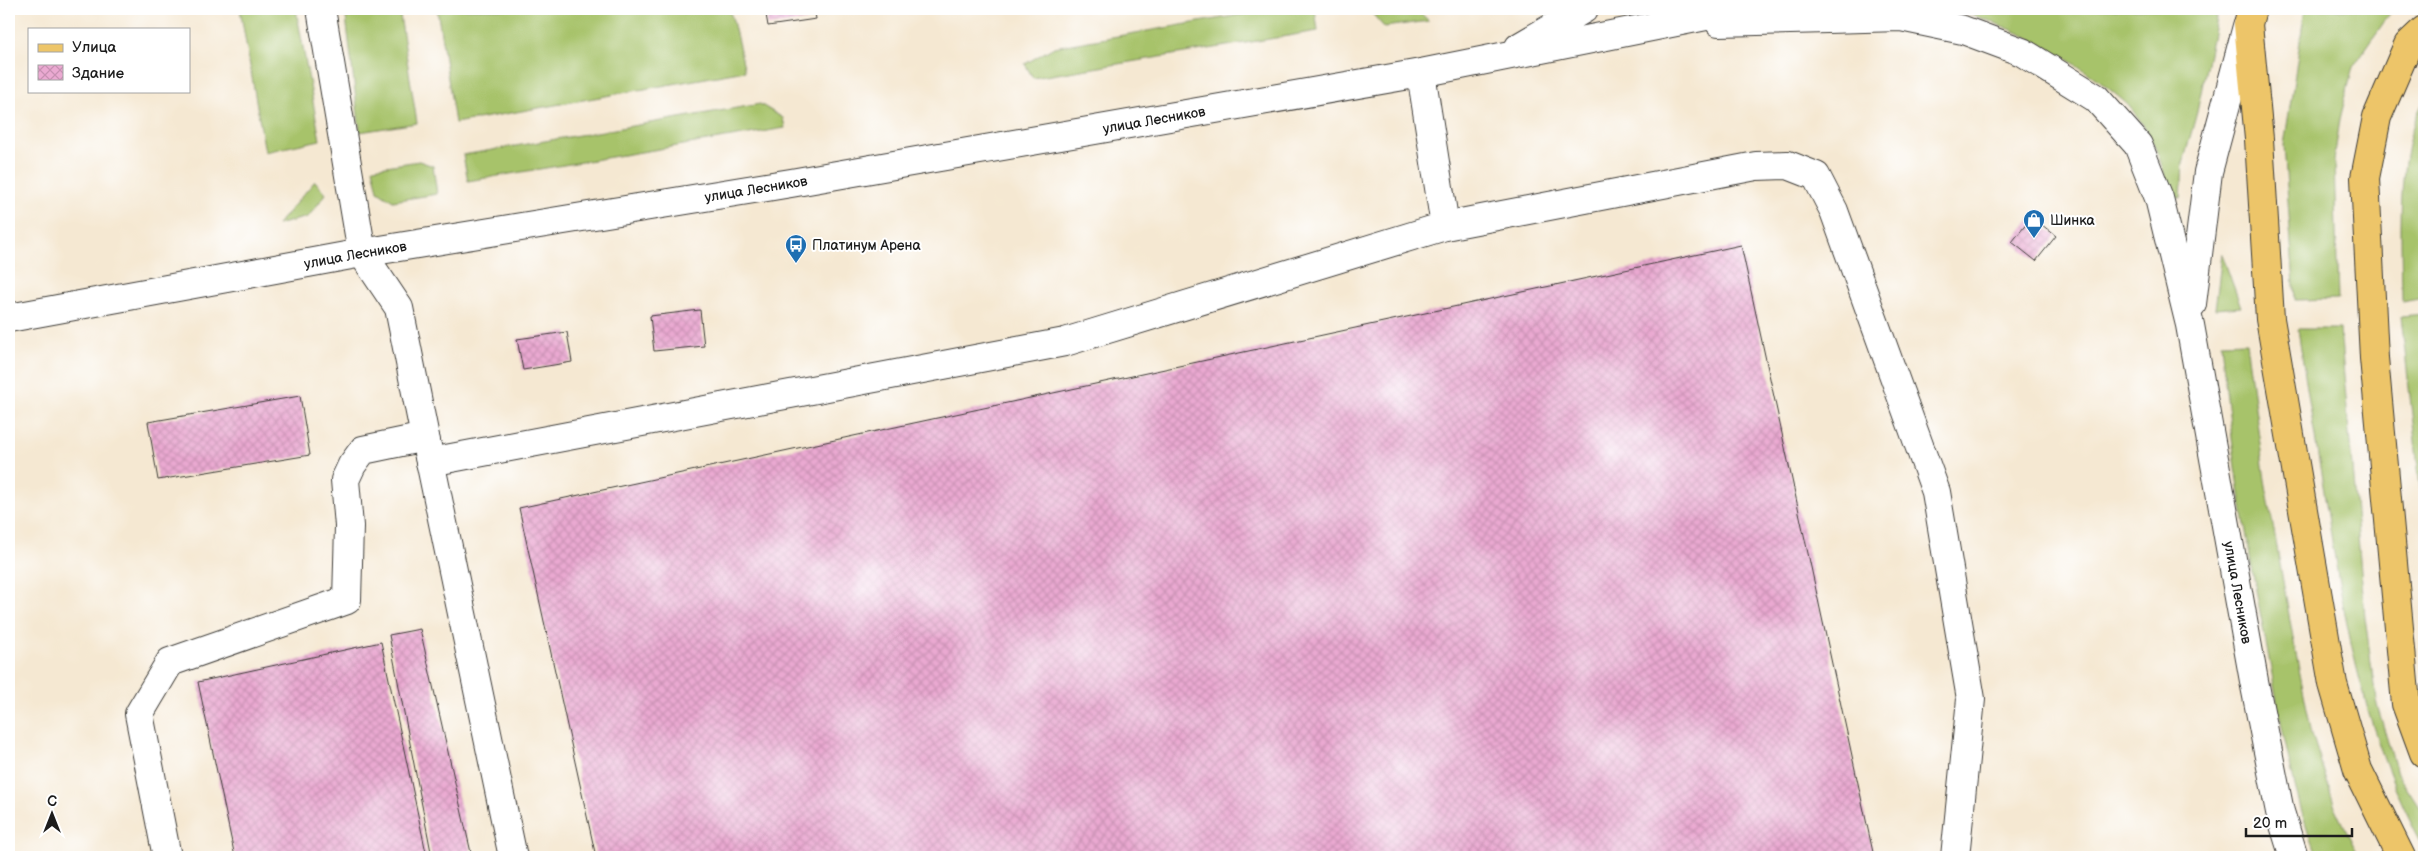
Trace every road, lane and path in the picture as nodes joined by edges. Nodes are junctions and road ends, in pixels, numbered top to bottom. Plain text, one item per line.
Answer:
1 (321, 9) edge
2 (1584, 9) edge
3 (1742, 9) edge
4 (2250, 16) edge
5 (1674, 24) junction
6 (2424, 30) edge
7 (1501, 58) junction
8 (1421, 73) junction
9 (1445, 226) junction
10 (362, 253) junction
11 (9, 318) edge
12 (2190, 325) junction
13 (428, 450) junction
14 (2424, 754) edge
15 (167, 857) edge
16 (512, 857) edge
17 (1955, 857) edge
18 (2294, 857) edge
19 (2401, 857) edge

1 - 10 street
2 - 7 street
3 - 5 street
4 - 12 street
4 - 19 main road
5 - 7 street, улица Лесников
5 - 12 street
6 - 14 main road
7 - 8 street, улица Лесников
8 - 9 street
8 - 10 street, улица Лесников
9 - 13 street
9 - 17 street
10 - 11 street, улица Лесников
10 - 13 street
12 - 18 street, улица Лесников
13 - 15 street
13 - 16 street

